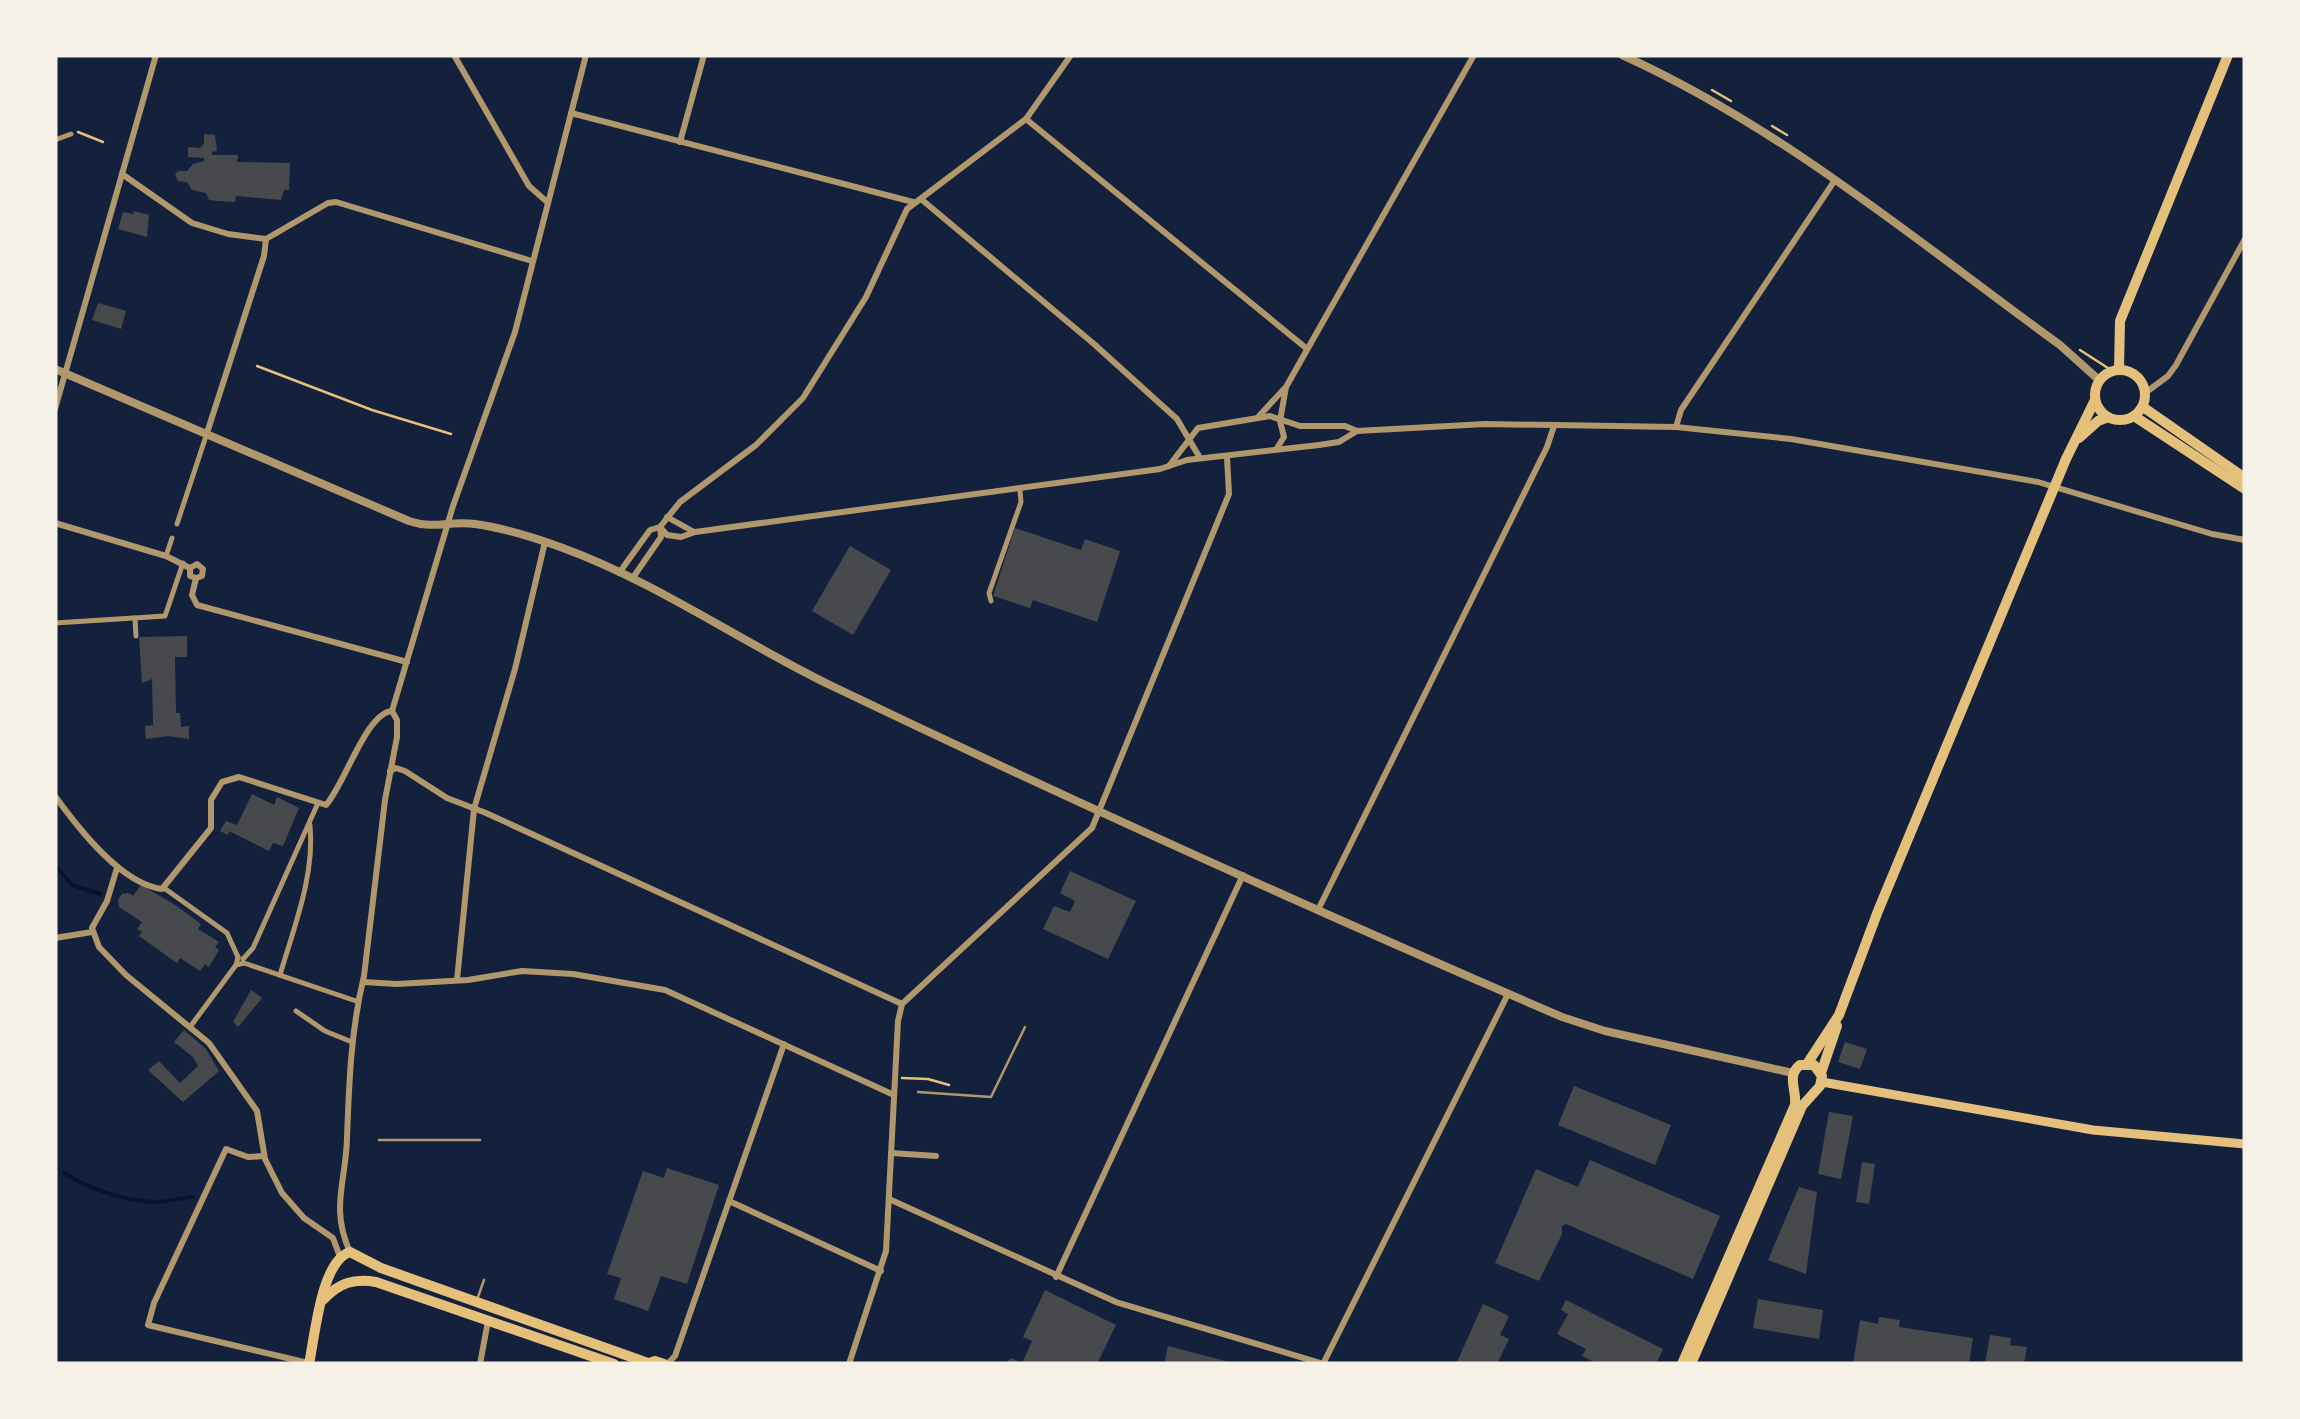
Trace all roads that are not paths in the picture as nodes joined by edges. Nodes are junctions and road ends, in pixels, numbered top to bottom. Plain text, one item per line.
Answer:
1 (156, 55) edge
2 (454, 55) edge
3 (586, 55) edge
4 (704, 55) edge
5 (1474, 55) edge
6 (1622, 55) edge
7 (2228, 55) edge
8 (1069, 58) edge
9 (571, 113) junction
10 (1026, 119) junction
11 (72, 134) road end
12 (55, 140) edge
13 (680, 142) junction
14 (122, 174) junction
15 (1836, 180) junction
16 (917, 201) junction
17 (547, 202) junction
18 (266, 239) junction
19 (2245, 239) edge
20 (532, 260) junction
21 (1306, 348) junction
22 (2119, 369) junction
23 (55, 370) edge
24 (67, 374) junction
25 (2099, 380) junction
26 (1286, 387) junction
27 (2145, 393) junction
28 (2095, 400) junction
29 (55, 409) edge
30 (2139, 411) junction
31 (1258, 417) junction
32 (2108, 418) junction
33 (1280, 421) junction
34 (1554, 426) junction
35 (1676, 427) junction
36 (1358, 431) junction
37 (206, 436) junction
38 (1190, 440) junction
39 (2074, 442) junction
40 (1276, 449) junction
41 (1227, 457) junction
42 (1200, 458) junction
43 (1169, 466) junction
44 (2245, 478) edge
45 (2055, 488) junction
46 (2245, 489) edge
47 (1020, 490) junction
48 (666, 518) junction
49 (450, 522) junction
50 (55, 523) edge
51 (177, 524) dead end
52 (660, 527) junction
53 (695, 532) junction
54 (172, 538) dead end
55 (2245, 540) edge
56 (546, 542) junction
57 (166, 556) junction
58 (186, 565) junction
59 (619, 572) junction
60 (196, 578) junction
61 (632, 580) junction
62 (991, 601) dead end
63 (135, 618) junction
64 (55, 622) edge
65 (136, 636) dead end
66 (407, 662) junction
67 (392, 712) junction
68 (390, 772) junction
69 (55, 796) edge
70 (318, 803) junction
71 (474, 809) junction
72 (1100, 810) junction
73 (310, 822) junction
74 (116, 868) junction
75 (1243, 876) junction
76 (164, 888) junction
77 (1318, 910) junction
78 (92, 932) junction
79 (55, 938) edge
80 (240, 961) junction
81 (280, 975) junction
82 (457, 980) junction
83 (362, 982) junction
84 (1508, 994) junction
85 (356, 1001) junction
86 (902, 1004) junction
87 (296, 1011) dead end
88 (1838, 1015) junction
89 (190, 1027) junction
90 (1024, 1027) dead end
91 (352, 1042) junction
92 (784, 1044) junction
93 (1807, 1064) junction
94 (1793, 1073) junction
95 (1821, 1077) junction
96 (1796, 1090) junction
97 (918, 1092) dead end
98 (896, 1093) junction
99 (1811, 1094) junction
100 (379, 1140) dead end
101 (480, 1140) dead end
102 (2245, 1144) edge
103 (891, 1154) junction
104 (264, 1156) junction
105 (936, 1156) dead end
106 (889, 1198) junction
107 (730, 1201) junction
108 (342, 1258) junction
109 (363, 1259) junction
110 (881, 1270) junction
111 (1056, 1277) junction
112 (360, 1279) junction
113 (484, 1280) dead end
114 (347, 1282) junction
115 (323, 1300) junction
116 (477, 1302) junction
117 (488, 1321) junction
118 (309, 1364) edge
119 (480, 1364) edge
120 (614, 1364) edge
121 (648, 1364) edge
122 (666, 1364) edge
123 (848, 1364) edge
124 (1324, 1364) edge
125 (1682, 1364) edge
126 (1691, 1364) edge

1 - 14 street
2 - 17 street
3 - 9 street
4 - 13 street
5 - 21 street
6 - 15 street
7 - 22 main road
8 - 10 street
9 - 13 street
9 - 17 street
10 - 16 street
10 - 21 street
11 - 12 street
13 - 16 street
14 - 18 street
14 - 24 street
15 - 25 street
15 - 35 street
16 - 38 street
16 - 48 street
17 - 20 street
18 - 20 street
18 - 37 street
19 - 27 street
20 - 49 street
21 - 26 street
22 - 25 main road
22 - 27 main road
23 - 24 street
24 - 29 street
24 - 37 street
25 - 28 main road
26 - 31 street
26 - 33 street
27 - 30 main road
28 - 32 main road
28 - 39 main road
30 - 32 main road
30 - 44 main road
30 - 46 main road
31 - 33 street
31 - 38 street
32 - 39 main road
33 - 36 street
33 - 40 street
34 - 35 street
34 - 36 street
34 - 77 street
35 - 45 street
36 - 40 street
37 - 49 street
37 - 51 street
38 - 42 street
38 - 43 street
39 - 45 main road
40 - 41 street
41 - 42 street
41 - 72 street
42 - 43 street
43 - 47 street
45 - 55 street
45 - 88 main road
47 - 53 street
47 - 62 street
48 - 52 street
48 - 53 street
49 - 56 street
49 - 66 street
50 - 57 street
52 - 53 street
52 - 59 street
52 - 61 street
54 - 57 street
56 - 59 street
56 - 71 street
57 - 58 street
58 - 60 street
58 - 60 street
58 - 63 street
59 - 61 street
60 - 66 street
61 - 72 street
63 - 64 street
63 - 65 street
66 - 67 street
67 - 68 street
67 - 70 street
68 - 71 street
68 - 83 street
69 - 74 street
70 - 73 street
70 - 76 street
71 - 82 street
71 - 86 street
72 - 75 street
72 - 86 street
73 - 80 street
73 - 81 street
74 - 76 street
74 - 78 street
75 - 77 street
75 - 111 street
76 - 80 street
77 - 84 street
78 - 79 street
78 - 89 street
80 - 81 street
80 - 89 street
81 - 85 street
82 - 83 street
82 - 92 street
83 - 85 street
84 - 94 street
84 - 124 street
85 - 91 street
86 - 98 street
87 - 91 street
88 - 93 main road
88 - 95 main road
89 - 104 street
90 - 97 lane
91 - 108 street
92 - 98 street
92 - 107 street
93 - 94 main road
93 - 95 main road
94 - 96 main road
95 - 99 main road
95 - 102 main road
96 - 99 main road
96 - 125 main road
98 - 103 street
99 - 126 main road
100 - 101 lane
103 - 105 street
103 - 106 street
104 - 108 street
104 - 118 street
106 - 110 street
106 - 111 street
107 - 110 street
107 - 122 street
108 - 109 main road
108 - 114 main road
108 - 115 main road
109 - 112 main road
109 - 116 main road
110 - 123 street
111 - 124 street
112 - 114 main road
112 - 117 main road
113 - 116 lane
114 - 115 main road
115 - 118 main road
116 - 121 main road
117 - 119 street
117 - 120 main road
121 - 122 main road

